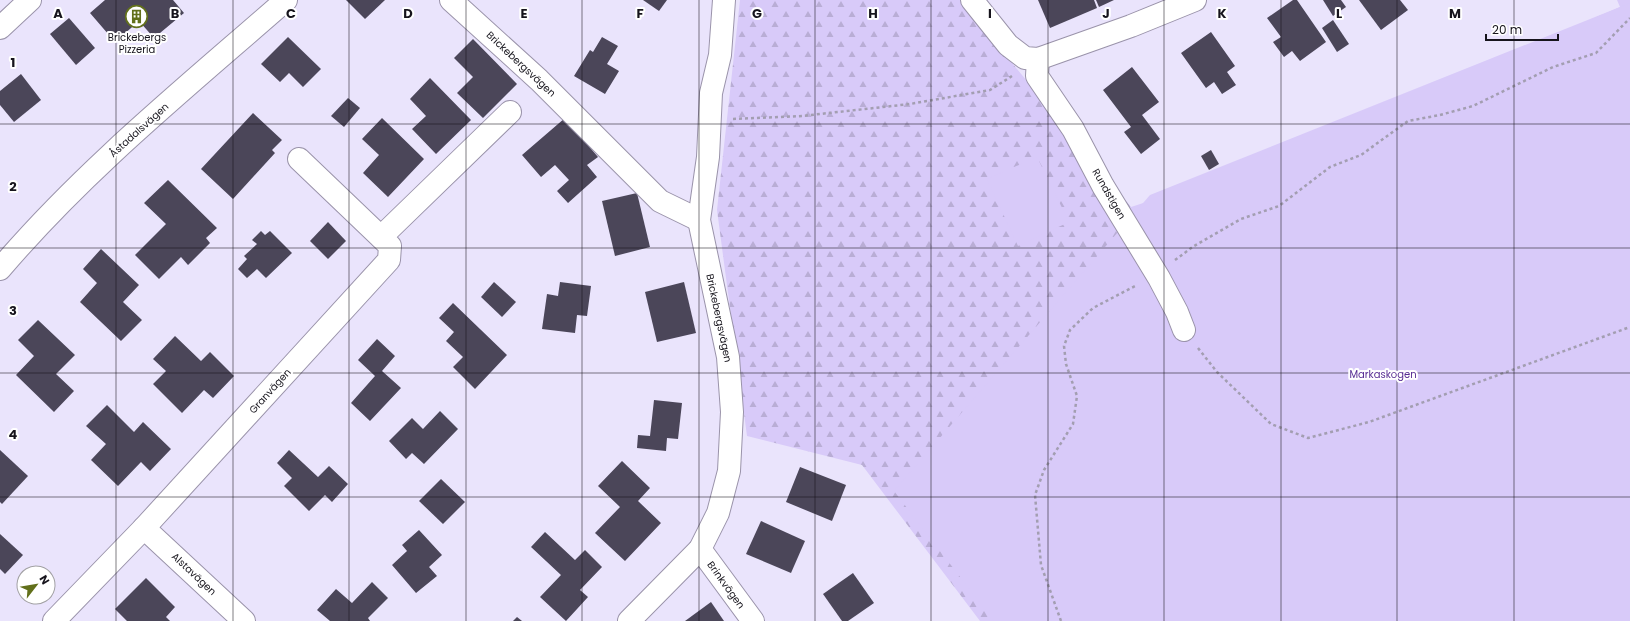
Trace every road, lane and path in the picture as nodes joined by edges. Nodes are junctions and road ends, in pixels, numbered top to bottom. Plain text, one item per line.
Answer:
1 (30, 0) edge
2 (286, 0) edge
3 (451, 0) edge
4 (724, 0) edge
5 (972, 0) edge
6 (1195, 0) edge
7 (1630, 18) edge
8 (0, 28) edge
9 (1038, 59) junction
10 (510, 112) dead end
11 (710, 120) junction
12 (299, 159) dead end
13 (699, 220) junction
14 (381, 237) junction
15 (0, 269) edge
16 (1157, 274) junction
17 (1630, 326) edge
18 (1184, 330) joint
19 (144, 528) junction
20 (700, 548) junction
21 (54, 621) edge
22 (244, 621) edge
23 (629, 621) edge
24 (753, 621) edge
25 (1061, 621) edge

1 - 8 street
2 - 15 street, Åstadalsvägen
3 - 13 street, Brickebergsvägen
4 - 11 street, Brickebergsvägen
5 - 9 street
6 - 9 street
7 - 16 path
9 - 11 path
9 - 16 street, Rundstigen
10 - 14 street
11 - 13 street, Brickebergsvägen
12 - 14 street, Granvägen
13 - 20 street, Brickebergsvägen
14 - 19 street, Granvägen
16 - 18 street, Rundstigen
16 - 25 path
17 - 18 path
19 - 21 street, Granvägen
19 - 22 street, Alstavägen
20 - 23 street, Brickebergsvägen
20 - 24 street, Brinkvägen

